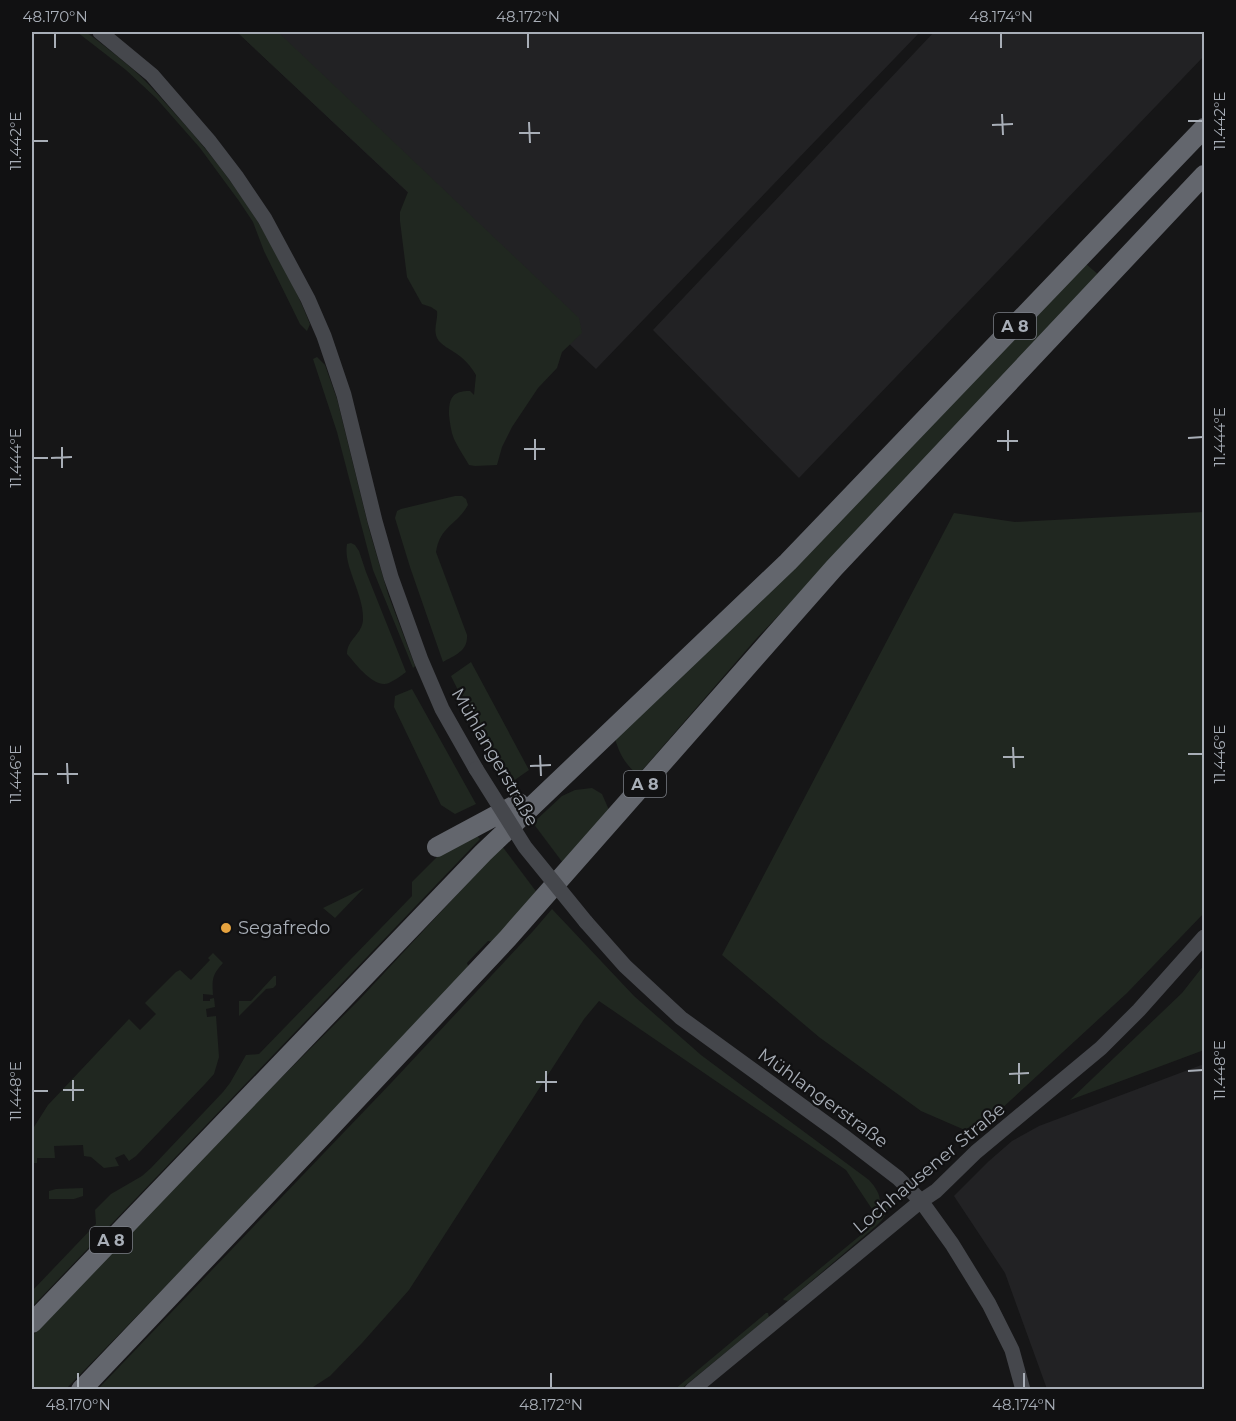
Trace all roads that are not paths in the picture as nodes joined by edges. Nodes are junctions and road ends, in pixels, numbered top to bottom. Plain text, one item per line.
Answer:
1 (100, 32) edge
2 (1204, 128) edge
3 (1204, 175) edge
4 (553, 785) junction
5 (437, 847) dead end
6 (1204, 937) edge
7 (921, 1201) junction
8 (32, 1323) edge
9 (81, 1389) edge
10 (692, 1389) edge
11 (1023, 1389) edge

1 - 7 main road, Mühlangerstraße, bridge
2 - 4 highway, A 8
3 - 9 highway, A 8
4 - 5 highway
4 - 8 highway, A 8
6 - 7 main road, Lochhausener Straße
7 - 10 main road, Lochhausener Straße
7 - 11 main road, Mühlangerstraße

